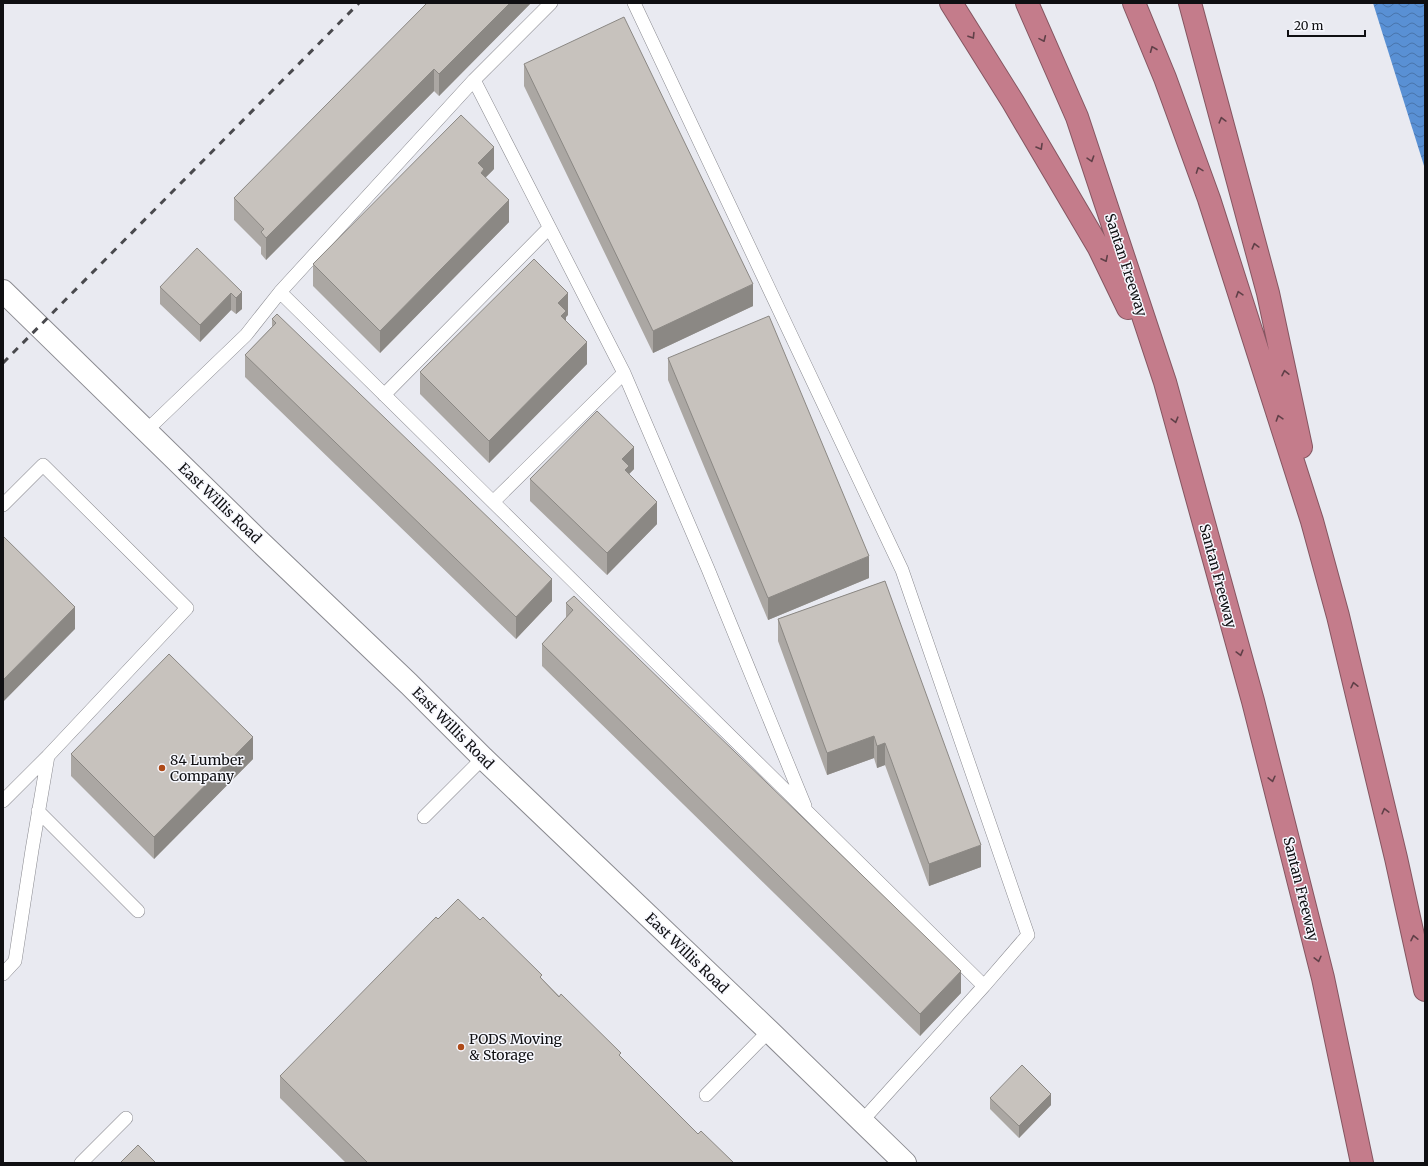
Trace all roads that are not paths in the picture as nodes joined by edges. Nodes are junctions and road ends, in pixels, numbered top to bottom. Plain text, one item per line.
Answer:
1 (551, 3) edge
2 (634, 3) edge
3 (951, 3) edge
4 (1027, 3) edge
5 (1134, 3) edge
6 (1190, 3) edge
7 (474, 80) junction
8 (549, 228) junction
9 (3, 292) edge
10 (280, 292) junction
11 (624, 373) junction
12 (1165, 382) junction
13 (384, 395) junction
14 (146, 431) junction
15 (493, 502) junction
16 (3, 505) edge
17 (1338, 616) junction
18 (48, 756) junction
19 (483, 758) junction
20 (3, 801) edge
21 (38, 811) junction
22 (807, 811) junction
23 (424, 817) dead end
24 (138, 912) dead end
25 (3, 974) edge
26 (984, 986) junction
27 (1425, 990) edge
28 (769, 1031) junction
29 (706, 1095) dead end
30 (126, 1118) dead end
31 (862, 1121) junction
32 (81, 1163) edge
33 (905, 1163) edge
34 (1362, 1163) edge

1 - 7 lane
2 - 26 lane
3 -> 12 highway
4 -> 12 highway, Santan Freeway
17 -> 5 highway
17 -> 6 highway
7 - 8 lane
7 - 10 lane
8 - 11 lane
8 - 13 lane
9 - 14 street, East Willis Road
10 - 13 lane
10 - 14 lane
11 - 15 lane
11 - 22 lane
12 -> 34 highway, Santan Freeway
13 - 15 lane
14 - 19 street, East Willis Road
15 - 22 lane
16 - 18 lane
27 -> 17 highway
18 - 20 lane
18 - 21 lane
19 - 23 lane
19 - 28 street, East Willis Road
21 - 24 lane
21 - 25 lane
22 - 26 lane
26 - 31 lane
28 - 29 lane
28 - 31 street, East Willis Road
30 - 32 lane
31 - 33 street, East Willis Road

